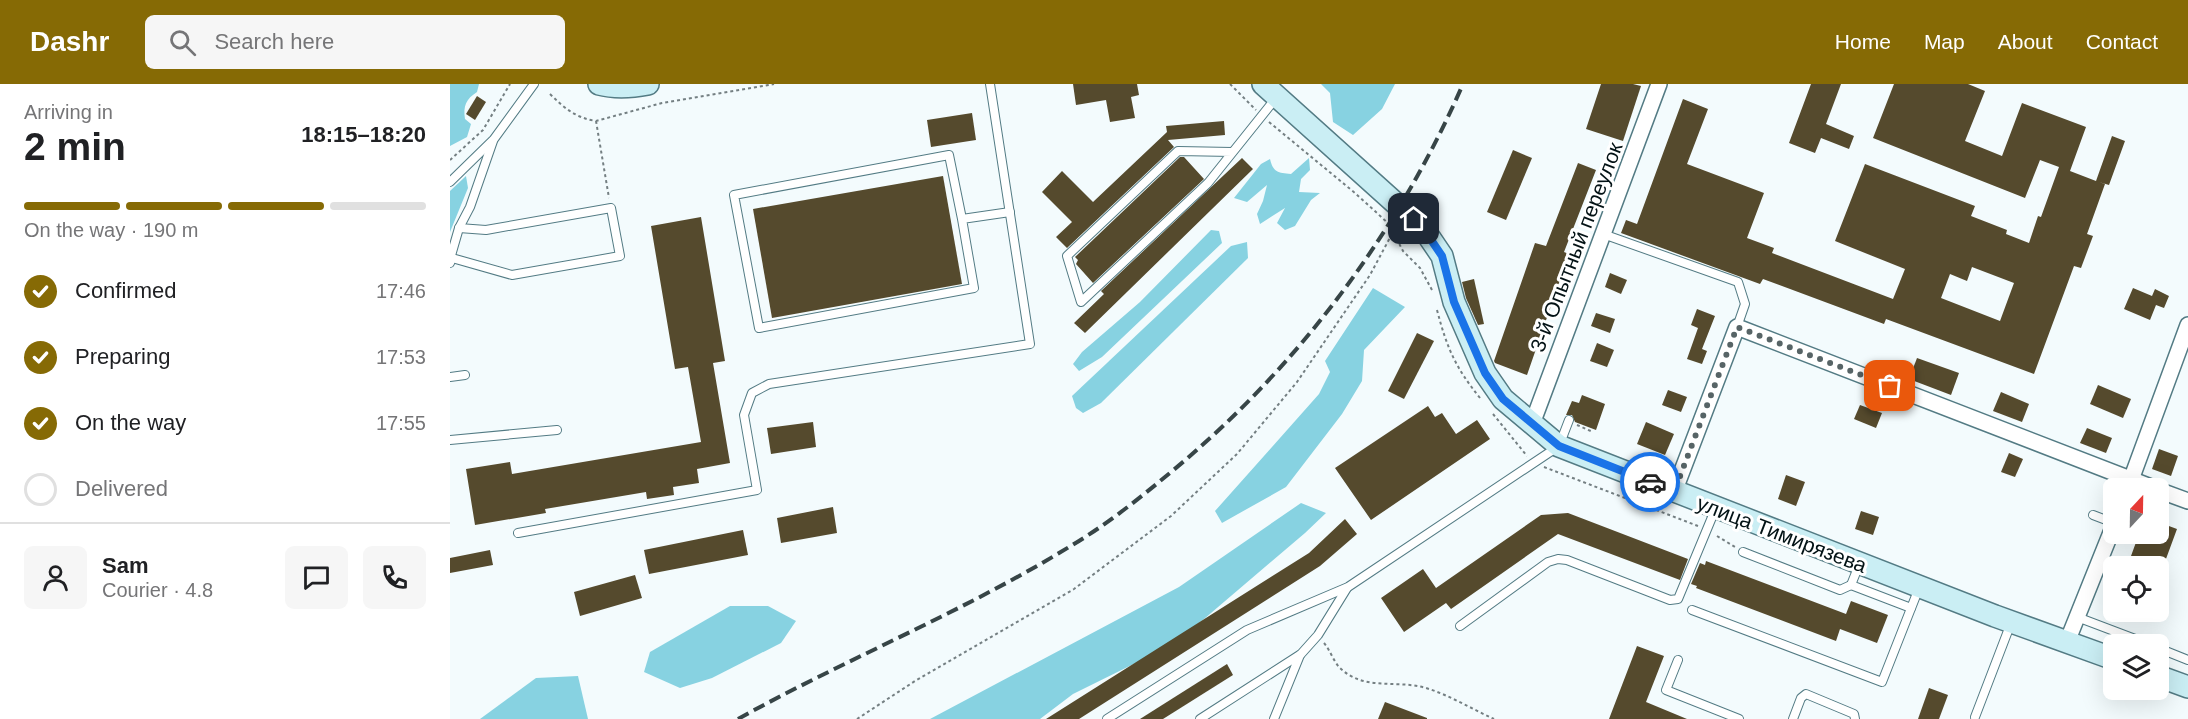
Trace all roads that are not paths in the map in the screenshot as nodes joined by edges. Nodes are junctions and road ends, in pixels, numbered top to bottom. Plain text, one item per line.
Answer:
1 (534, 84) edge
2 (599, 84) edge
3 (648, 84) edge
4 (990, 84) edge
5 (1659, 84) edge
6 (1270, 91) edge
7 (494, 139) junction
8 (1232, 152) junction
9 (450, 182) edge
10 (1010, 212) junction
11 (963, 219) junction
12 (459, 228) junction
13 (1603, 234) junction
14 (451, 260) edge
15 (2188, 325) edge
16 (1737, 327) junction
17 (465, 375) dead end
18 (450, 376) edge
19 (1569, 420) dead end
20 (1532, 424) junction
21 (557, 430) dead end
22 (450, 440) edge
23 (1559, 446) junction
24 (2114, 478) edge
25 (2131, 478) edge
26 (1674, 492) junction
27 (2169, 494) edge
28 (2188, 501) edge
29 (1715, 508) junction
30 (2093, 515) dead end
31 (2103, 519) edge
32 (518, 533) dead end
33 (2106, 544) edge
34 (1743, 552) road end
35 (1860, 563) junction
36 (1851, 585) junction
37 (1348, 587) junction
38 (1919, 587) junction
39 (1911, 608) junction
40 (1692, 610) dead end
41 (2078, 617) junction
42 (2012, 622) junction
43 (1460, 626) dead end
44 (2122, 634) edge
45 (2067, 642) junction
46 (2169, 652) edge
47 (1301, 654) junction
48 (2103, 655) edge
49 (1678, 660) dead end
50 (2188, 660) edge
51 (2169, 680) edge
52 (2188, 687) edge
53 (1976, 717) dead end
54 (1107, 719) edge
55 (1200, 719) edge
56 (1274, 719) edge
57 (1739, 719) edge
58 (1792, 719) edge
59 (1855, 719) edge

1 - 7 lane
2 - 3 main road
4 - 10 lane
5 - 13 street, 3-й Опытный переулок
6 - 8 lane
6 - 20 main road, улица Тимирязева
7 - 9 lane
7 - 12 lane
8 - 8 lane
10 - 11 lane
10 - 32 lane
11 - 11 lane
12 - 14 lane
12 - 14 lane
13 - 16 lane
13 - 20 street, 3-й Опытный переулок
15 - 25 street
16 - 24 street
16 - 26 street
17 - 18 lane
19 - 23 lane
20 - 23 main road, улица Тимирязева
21 - 22 lane
23 - 26 main road, улица Тимирязева
23 - 37 lane
26 - 29 main road, улица Тимирязева
27 - 28 street
29 - 35 main road, улица Тимирязева
29 - 43 lane
30 - 31 lane
33 - 41 street
34 - 36 lane
35 - 36 lane
35 - 38 main road, улица Тимирязева
36 - 39 lane
37 - 47 lane
37 - 54 lane
38 - 39 lane
38 - 42 main road, улица Тимирязева
39 - 40 lane
41 - 44 lane
41 - 45 street
42 - 45 main road, улица Тимирязева
42 - 53 lane
45 - 48 main road, улица Тимирязева
46 - 50 lane
47 - 55 lane
47 - 56 lane
49 - 57 lane
51 - 52 main road
58 - 59 lane

